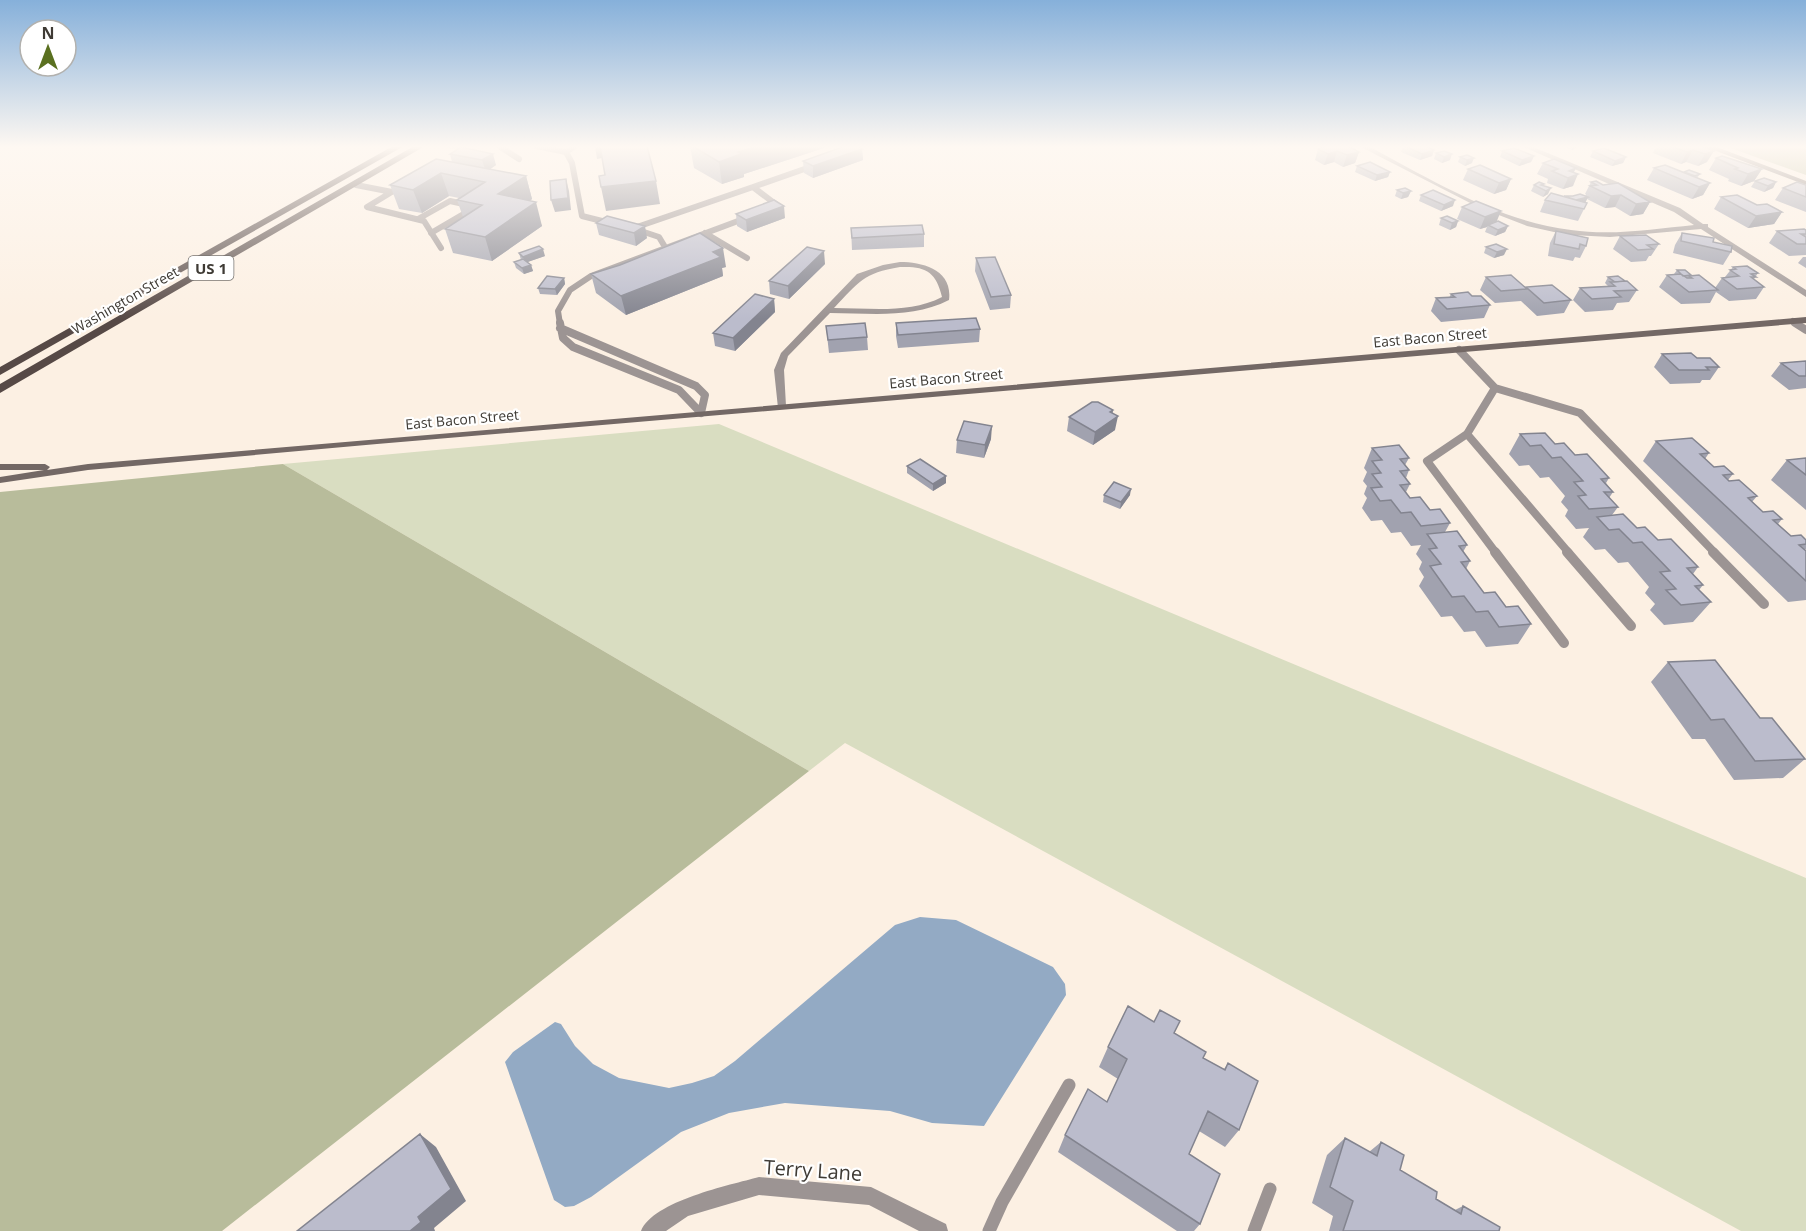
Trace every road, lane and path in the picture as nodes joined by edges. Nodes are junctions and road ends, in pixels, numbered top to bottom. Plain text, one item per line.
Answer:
1 (300, 203) edge
2 (322, 203) edge
3 (374, 203) edge
4 (446, 203) edge
5 (461, 203) edge
6 (580, 203) edge
7 (705, 203) edge
8 (778, 203) edge
9 (1480, 203) edge
10 (1661, 203) edge
11 (769, 209) edge
12 (759, 213) edge
13 (418, 219) junction
14 (613, 223) edge
15 (623, 226) edge
16 (1705, 226) junction
17 (634, 228) junction
18 (705, 232) junction
19 (431, 233) junction
20 (665, 247) junction
21 (441, 248) dead end
22 (747, 258) dead end
23 (1806, 294) edge
24 (829, 310) junction
25 (1806, 320) edge
26 (1793, 321) junction
27 (560, 328) junction
28 (1806, 330) edge
29 (1458, 350) junction
30 (0, 372) edge
31 (1495, 388) junction
32 (0, 389) edge
33 (781, 406) junction
34 (701, 413) junction
35 (1467, 434) junction
36 (0, 466) edge
37 (88, 466) junction
38 (0, 480) edge
39 (1764, 604) dead end
40 (1631, 626) dead end
41 (1564, 643) dead end
42 (1069, 1085) dead end
43 (1270, 1189) dead end
44 (650, 1231) edge
45 (939, 1231) edge
46 (989, 1231) edge
47 (1254, 1231) edge

1 - 30 main road, Washington Street / US 1
2 - 32 main road, Washington Street / US 1
3 - 13 lane
4 - 13 lane
5 - 19 lane
6 - 14 lane
7 - 17 lane
8 - 11 lane
9 - 16 street
10 - 16 street
12 - 18 lane
13 - 19 lane
15 - 17 lane
16 - 23 street
17 - 20 lane
18 - 20 lane
18 - 22 lane
19 - 21 lane
20 - 27 lane
24 - 24 street
24 - 33 street
25 - 26 main road, East Bacon Street
26 - 28 lane
26 - 29 main road, East Bacon Street
27 - 34 lane
27 - 34 lane
29 - 31 lane
29 - 33 main road, East Bacon Street
31 - 35 lane
31 - 39 lane
33 - 34 main road, East Bacon Street
34 - 37 main road, East Bacon Street
35 - 40 lane
35 - 41 lane
36 - 37 main road, East Bacon Street
37 - 38 main road, East Bacon Street
42 - 46 lane
43 - 47 lane
44 - 45 street, Terry Lane

